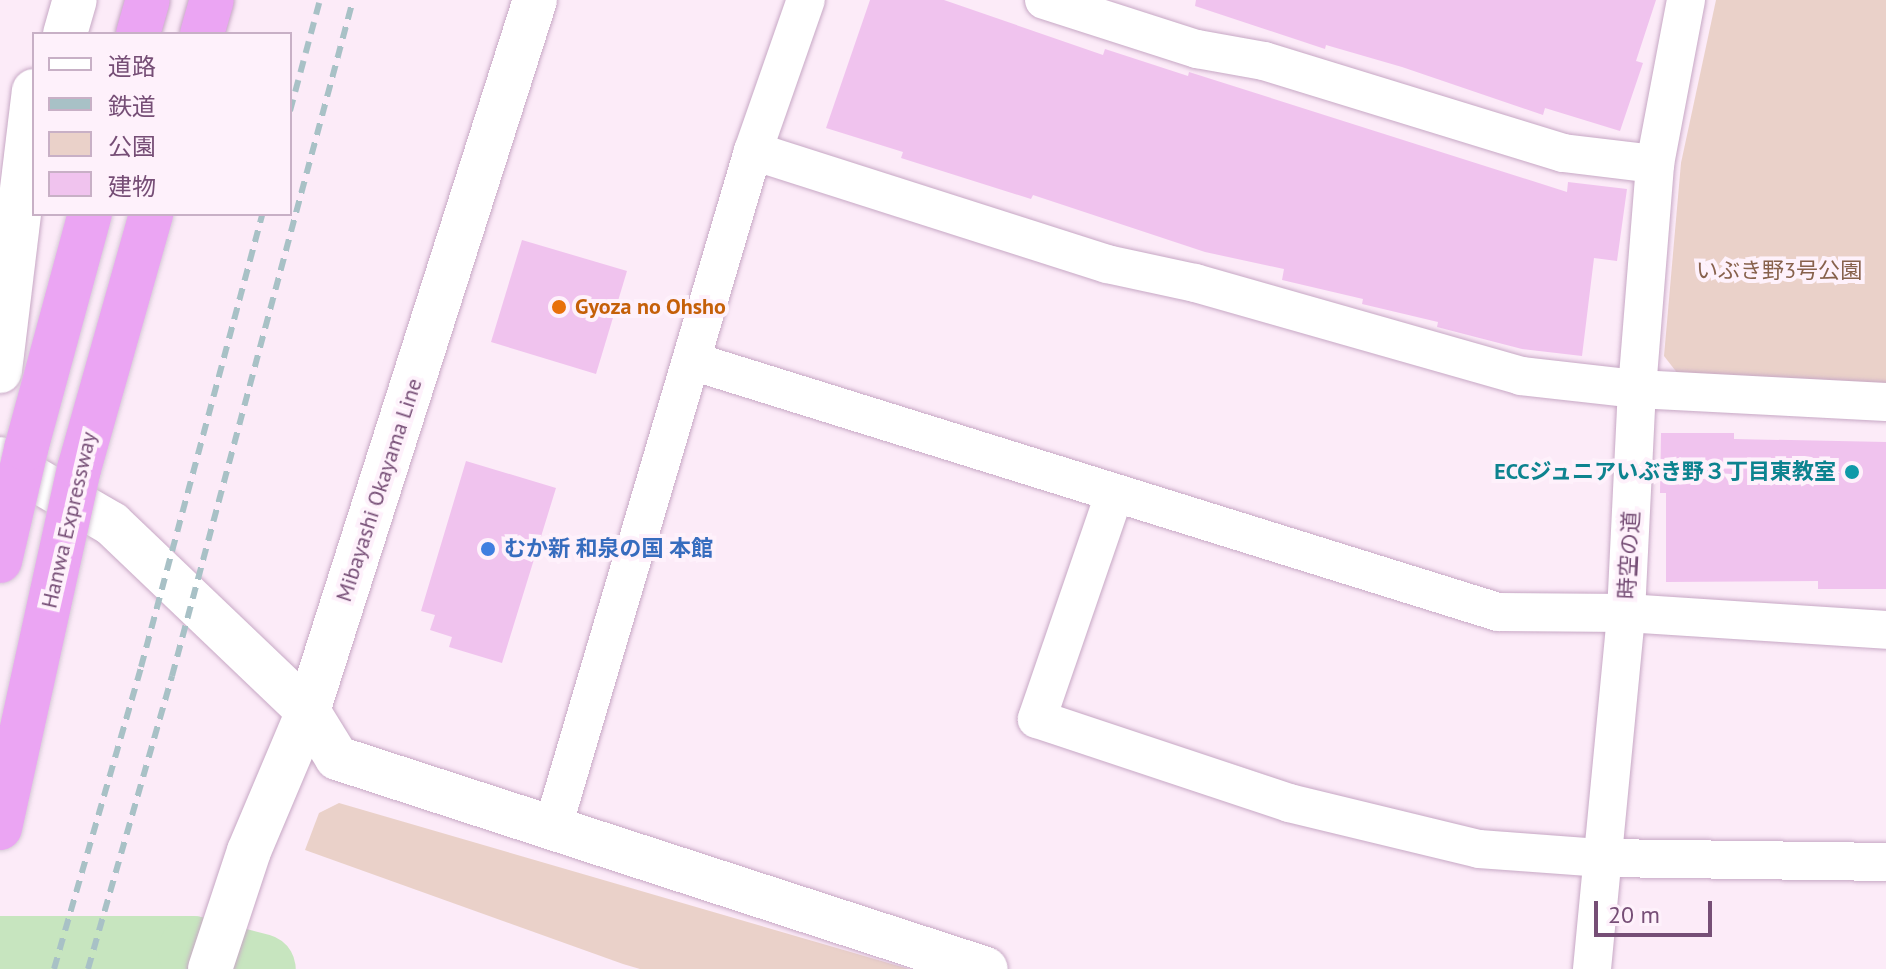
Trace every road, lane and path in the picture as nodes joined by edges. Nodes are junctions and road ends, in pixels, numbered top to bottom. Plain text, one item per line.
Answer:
1 (43, 0) edge
2 (75, 0) edge
3 (148, 0) edge
4 (212, 0) edge
5 (806, 0) edge
6 (1044, 0) edge
7 (1686, 0) edge
8 (534, 2) edge
9 (39, 32) edge
10 (66, 32) edge
11 (139, 32) edge
12 (203, 32) edge
13 (32, 122) edge
14 (753, 151) junction
15 (30, 153) edge
16 (1655, 164) junction
17 (89, 216) edge
18 (150, 216) edge
19 (692, 361) junction
20 (0, 371) edge
21 (1637, 389) junction
22 (1886, 402) edge
23 (0, 459) edge
24 (1114, 495) junction
25 (0, 561) edge
26 (1626, 613) junction
27 (1886, 630) edge
28 (308, 711) junction
29 (0, 828) edge
30 (552, 830) junction
31 (1603, 858) junction
32 (1886, 862) edge
33 (210, 969) edge
34 (986, 969) edge
35 (1592, 969) edge

1 - 9 main road
2 - 10 main road
3 - 11 highway
4 - 12 highway
5 - 14 street
6 - 16 street
7 - 16 street, 時空の道
8 - 28 main road, Mibayashi Okayama Line
13 - 15 main road
14 - 19 street
14 - 21 street
15 - 20 main road
16 - 21 street, 時空の道
17 - 25 highway, bridge
18 - 29 highway, Hanwa Expressway, bridge
19 - 24 street
19 - 30 street
21 - 22 street
21 - 26 street, 時空の道
23 - 28 main road
24 - 26 street
24 - 31 street
26 - 27 street
26 - 31 street, 時空の道
28 - 30 main road
28 - 33 main road, Mibayashi Okayama Line
30 - 34 main road
31 - 32 street
31 - 35 street, 時空の道

